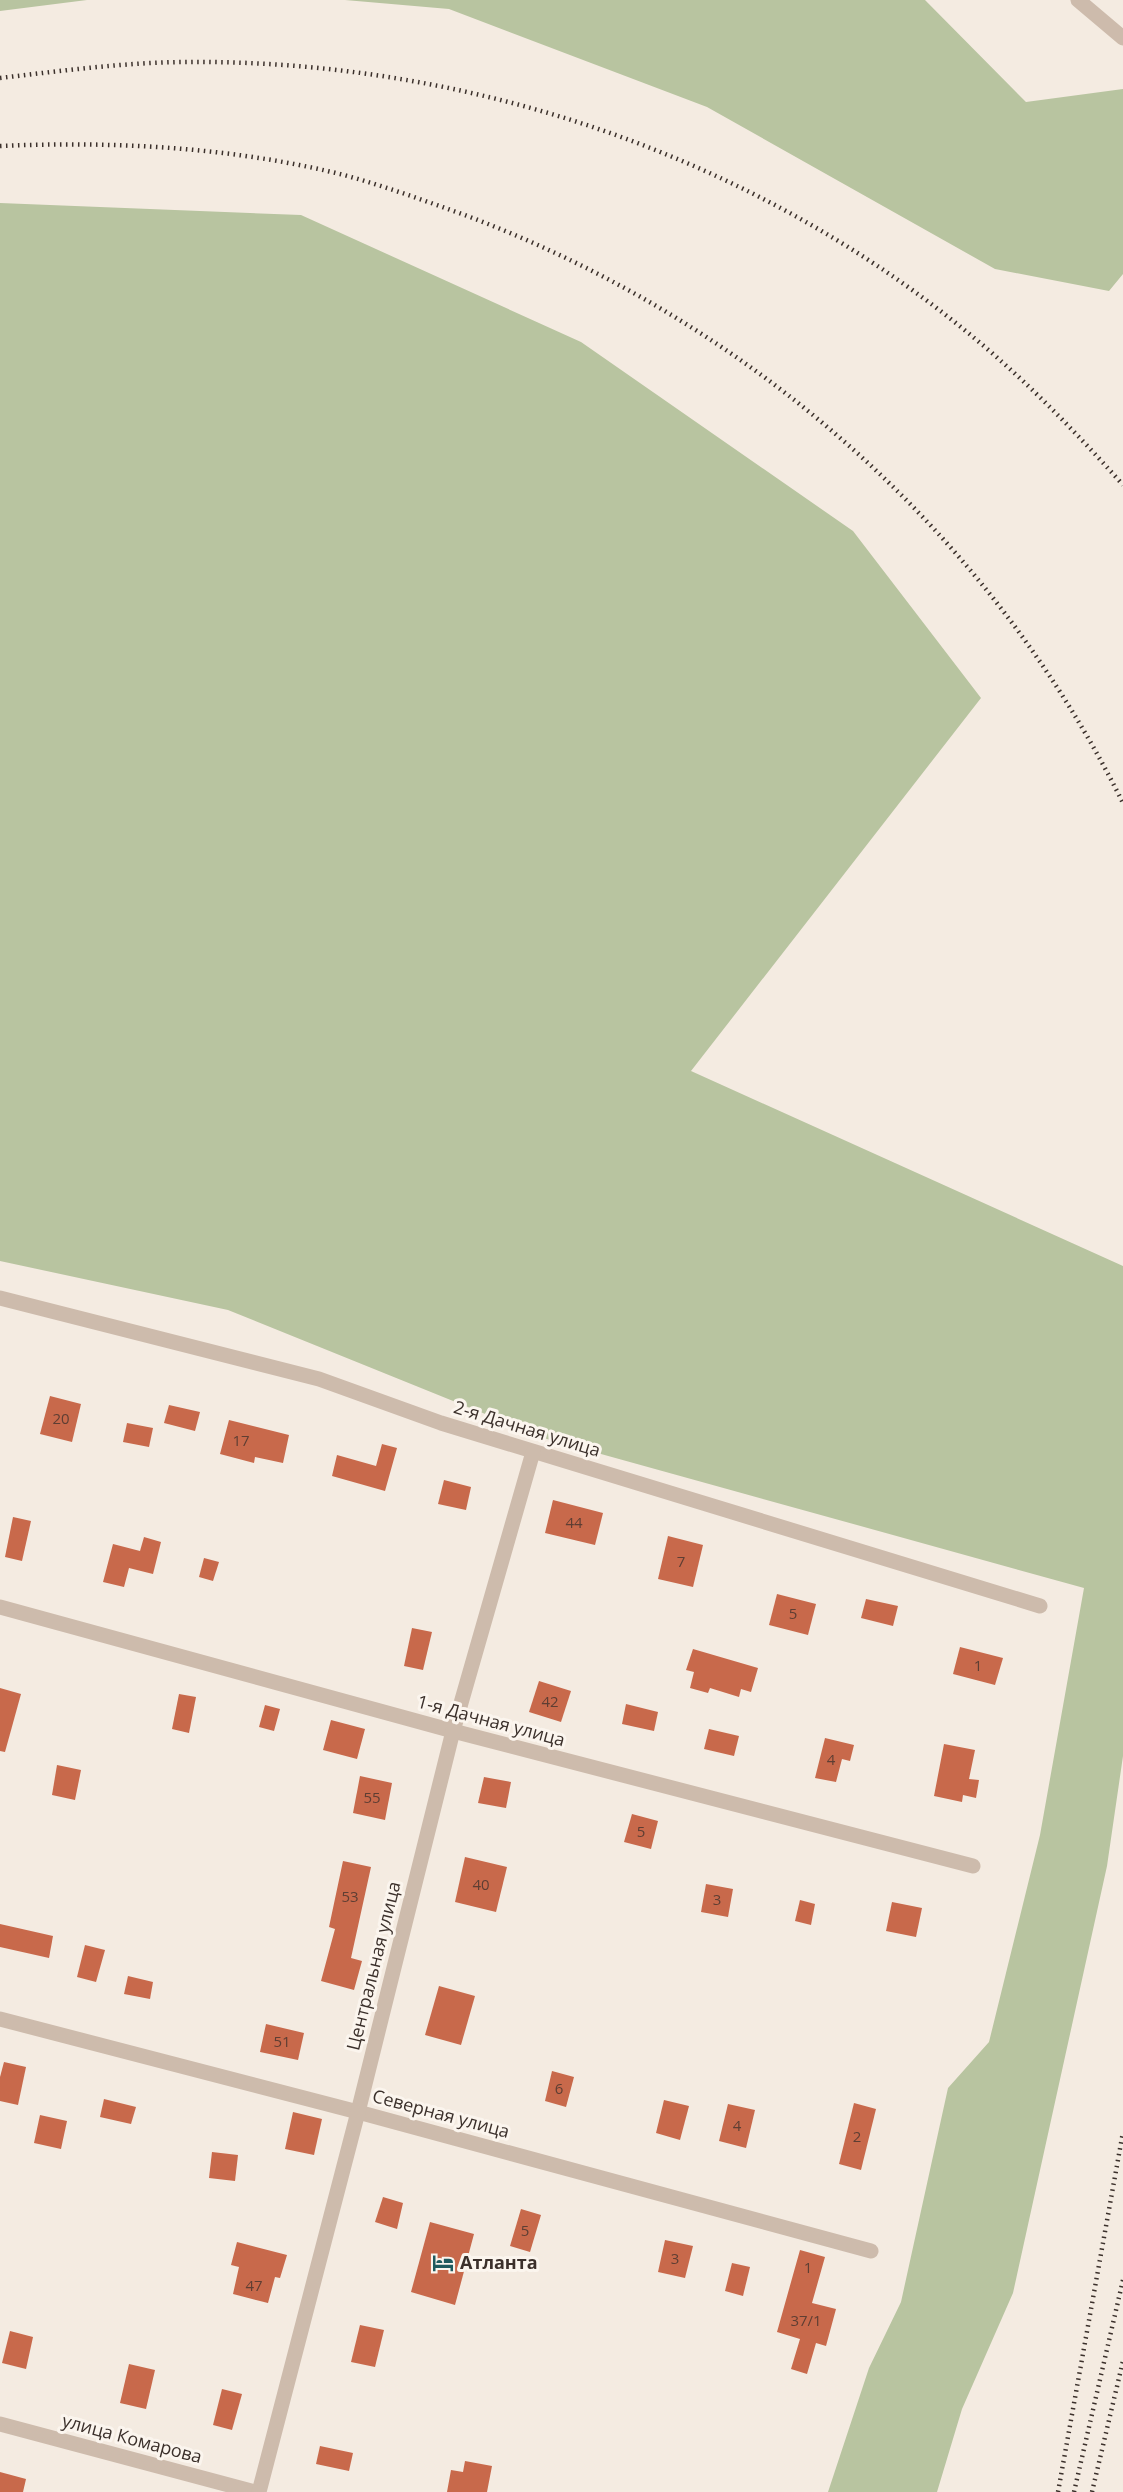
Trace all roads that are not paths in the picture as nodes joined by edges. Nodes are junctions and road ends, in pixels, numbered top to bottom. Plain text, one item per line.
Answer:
1 (1078, 0) edge
2 (1123, 38) edge
3 (0, 1298) edge
4 (533, 1452) junction
5 (1040, 1606) dead end
6 (0, 1607) edge
7 (453, 1731) junction
8 (973, 1866) dead end
9 (0, 2019) edge
10 (358, 2112) junction
11 (871, 2251) dead end
12 (0, 2424) edge
13 (257, 2492) edge

1 - 2 street
3 - 4 street, 2-я Дачная улица
4 - 5 street, 2-я Дачная улица
4 - 7 street, Центральная улица
6 - 7 street, 1-я Дачная улица
7 - 8 street, 1-я Дачная улица
7 - 10 street, Центральная улица
9 - 10 street, Северная улица
10 - 11 street, Северная улица
10 - 13 street, Центральная улица
12 - 13 street, улица Комарова

